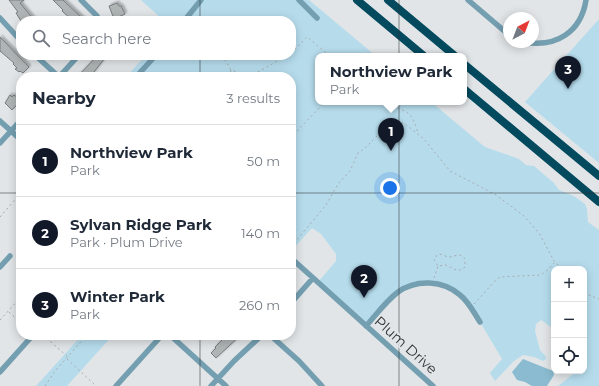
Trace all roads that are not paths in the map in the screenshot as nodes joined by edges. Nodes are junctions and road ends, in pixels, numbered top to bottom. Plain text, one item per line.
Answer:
1 (81, 0) edge
2 (201, 0) edge
3 (299, 0) edge
4 (357, 0) edge
5 (388, 0) edge
6 (468, 0) edge
7 (586, 0) edge
8 (96, 16) edge
9 (188, 16) edge
10 (0, 18) edge
11 (317, 18) dead end
12 (503, 30) edge
13 (16, 36) edge
14 (539, 44) edge
15 (420, 53) edge
16 (451, 53) edge
17 (40, 60) edge
18 (74, 60) edge
19 (151, 60) edge
20 (467, 66) edge
21 (54, 72) edge
22 (64, 72) edge
23 (141, 72) edge
24 (467, 92) edge
25 (0, 121) edge
26 (16, 126) edge
27 (11, 131) junction
28 (16, 136) edge
29 (0, 144) edge
30 (599, 176) edge
31 (599, 202) edge
32 (10, 256) dead end
33 (296, 263) edge
34 (0, 267) edge
35 (313, 278) junction
36 (296, 297) edge
37 (480, 322) dead end
38 (366, 326) junction
39 (29, 340) edge
40 (157, 340) edge
41 (176, 340) edge
42 (257, 340) edge
43 (276, 340) edge
44 (0, 372) edge
45 (218, 378) junction
46 (116, 386) edge
47 (211, 386) edge
48 (226, 386) edge
49 (322, 386) edge
50 (433, 386) edge

1 - 8 street
2 - 9 street
3 - 11 street
4 - 15 highway
5 - 16 highway
6 - 12 street
7 - 14 street
10 - 13 street
17 - 21 street
18 - 22 street
19 - 23 street
20 - 30 highway
24 - 31 highway
25 - 27 street
26 - 27 street
27 - 28 street
27 - 29 street
32 - 34 street
33 - 35 street, Plum Drive
35 - 36 street
35 - 38 street, Plum Drive
37 - 38 street
38 - 50 street, Plum Drive
39 - 44 street
40 - 46 street
41 - 45 street
42 - 45 street
43 - 49 street
45 - 47 street
45 - 48 street

